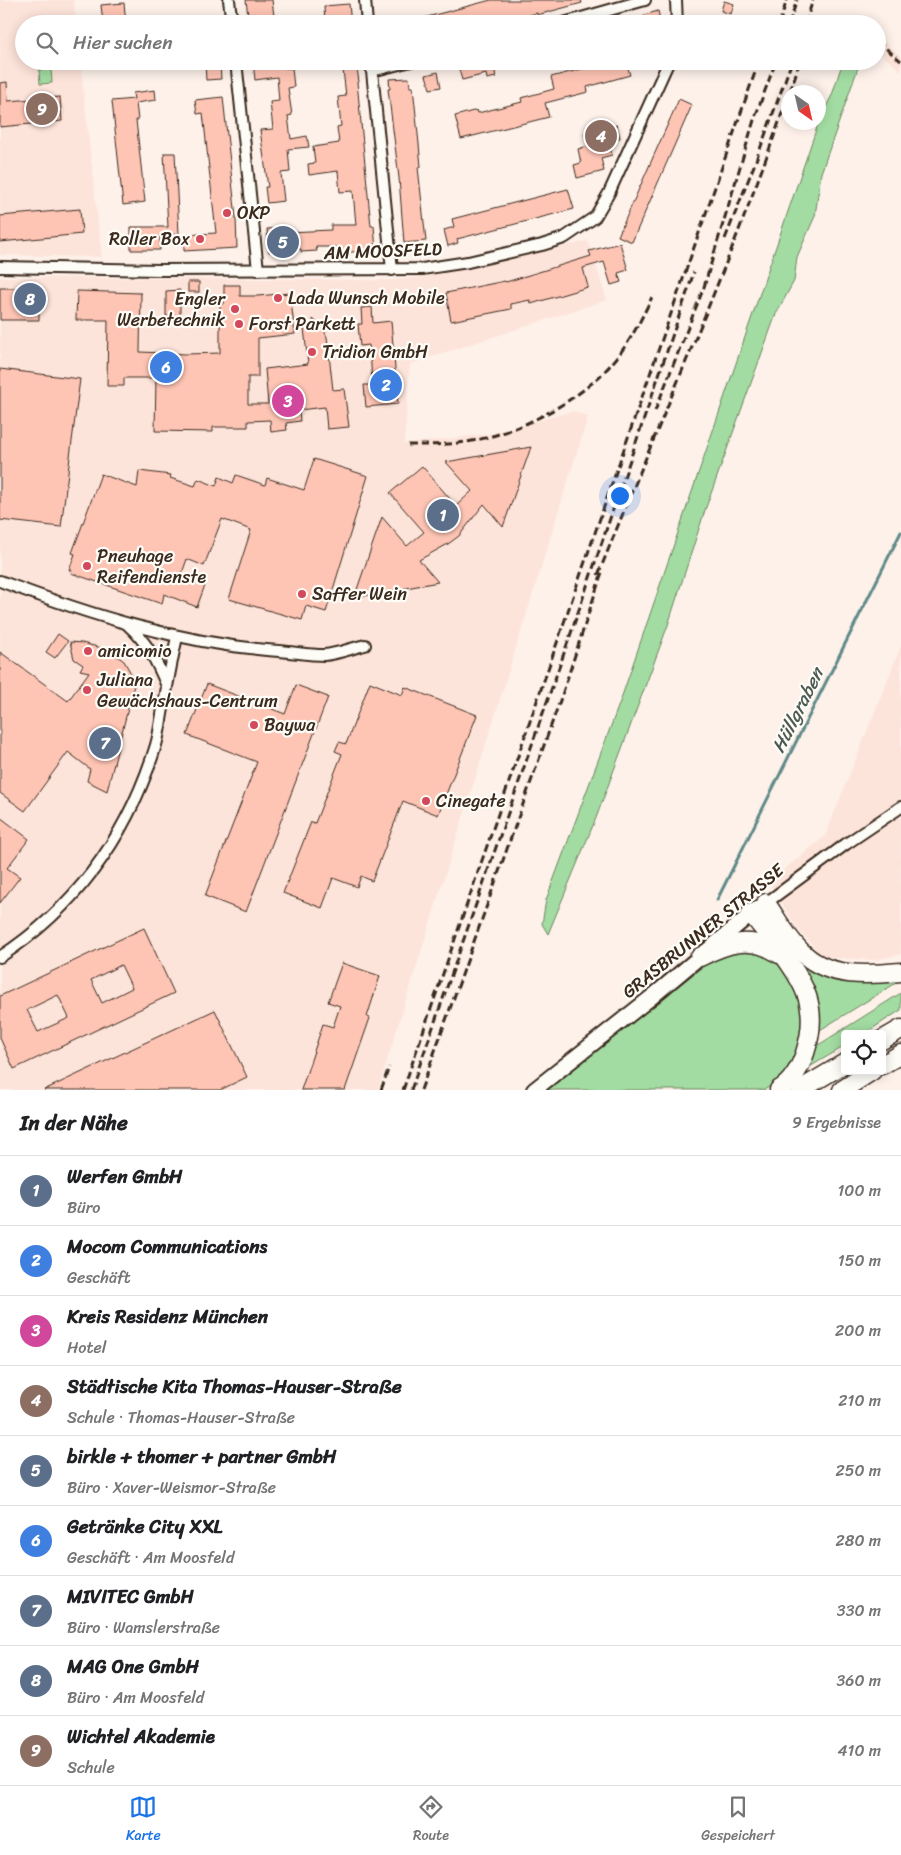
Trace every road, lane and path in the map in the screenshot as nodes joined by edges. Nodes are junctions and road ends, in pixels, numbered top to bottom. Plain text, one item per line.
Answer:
1 (229, 0) edge
2 (365, 0) edge
3 (645, 0) edge
4 (676, 0) edge
5 (231, 15) edge
6 (366, 15) edge
7 (592, 15) edge
8 (677, 15) edge
9 (237, 70) edge
10 (372, 70) edge
11 (665, 70) edge
12 (0, 267) edge
13 (258, 270) junction
14 (392, 270) junction
15 (0, 581) edge
16 (127, 624) junction
17 (177, 636) junction
18 (365, 646) dead end
19 (167, 686) junction
20 (901, 807) edge
21 (766, 903) junction
22 (751, 914) junction
23 (0, 956) edge
24 (700, 957) junction
25 (784, 958) junction
26 (901, 972) edge
27 (901, 1029) edge
28 (886, 1038) edge
29 (901, 1054) edge
30 (886, 1063) edge
31 (841, 1065) edge
32 (866, 1075) edge
33 (534, 1090) edge
34 (779, 1090) edge
35 (800, 1090) edge
36 (842, 1090) edge

1 - 5 street
2 - 6 street
3 - 7 street
4 - 8 street
9 - 13 street
10 - 14 street
11 - 14 street, AM MOOSFELD
12 - 13 street, AM MOOSFELD
13 - 14 street, AM MOOSFELD
15 - 16 street
16 - 17 street
16 - 19 street
17 - 18 street
17 - 19 street
19 - 23 street
20 - 21 street, GRASBRUNNER STRASSE
21 - 22 street, GRASBRUNNER STRASSE
21 - 26 highway
22 - 24 street, GRASBRUNNER STRASSE
22 - 25 highway
24 - 25 highway
24 - 33 street, GRASBRUNNER STRASSE
25 - 34 highway
27 - 28 highway
29 - 30 highway
31 - 35 highway
32 - 36 highway

